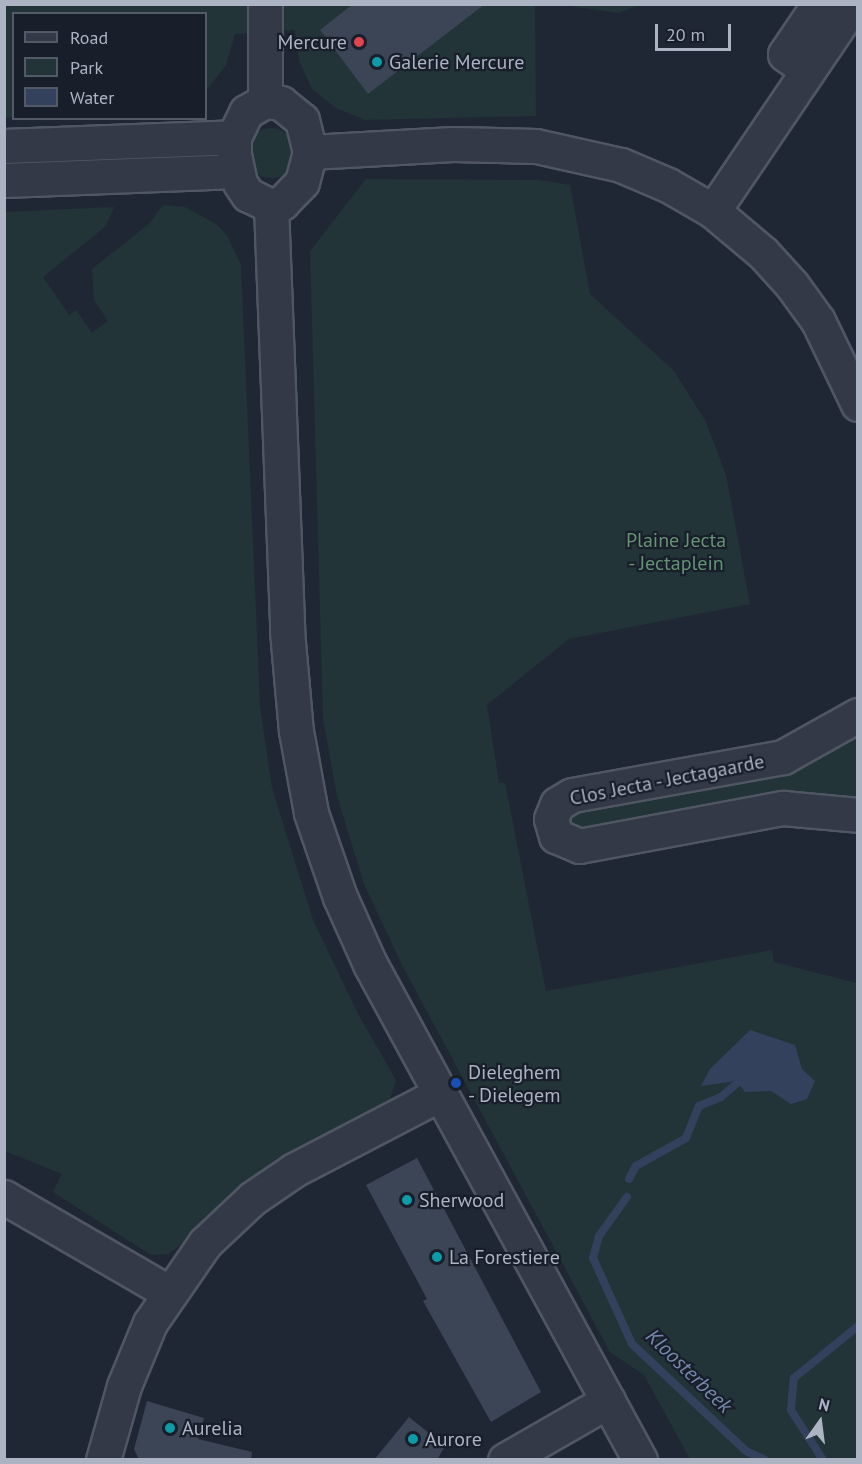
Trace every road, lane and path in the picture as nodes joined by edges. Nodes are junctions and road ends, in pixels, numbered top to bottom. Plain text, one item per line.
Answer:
1 (265, 4) edge
2 (819, 4) edge
3 (853, 4) edge
4 (807, 70) junction
5 (266, 101) junction
6 (234, 137) junction
7 (4, 146) edge
8 (310, 152) junction
9 (237, 171) junction
10 (4, 180) edge
11 (271, 206) junction
12 (714, 211) junction
13 (858, 404) edge
14 (858, 715) edge
15 (858, 815) edge
16 (440, 1094) junction
17 (4, 1197) edge
18 (168, 1292) junction
19 (608, 1401) junction
20 (103, 1460) edge
21 (505, 1460) edge
22 (640, 1460) edge

1 - 5 street
2 - 4 street
3 - 4 street
4 - 12 street
5 - 6 street
5 - 8 street
6 - 7 street
6 - 9 street
8 - 11 street
8 - 12 street
9 - 10 street
9 - 11 street
11 - 16 street
12 - 13 street
14 - 15 street, Clos Jecta - Jectagaarde
16 - 18 street
16 - 19 street
17 - 18 street
18 - 20 street
19 - 21 street
19 - 22 street

